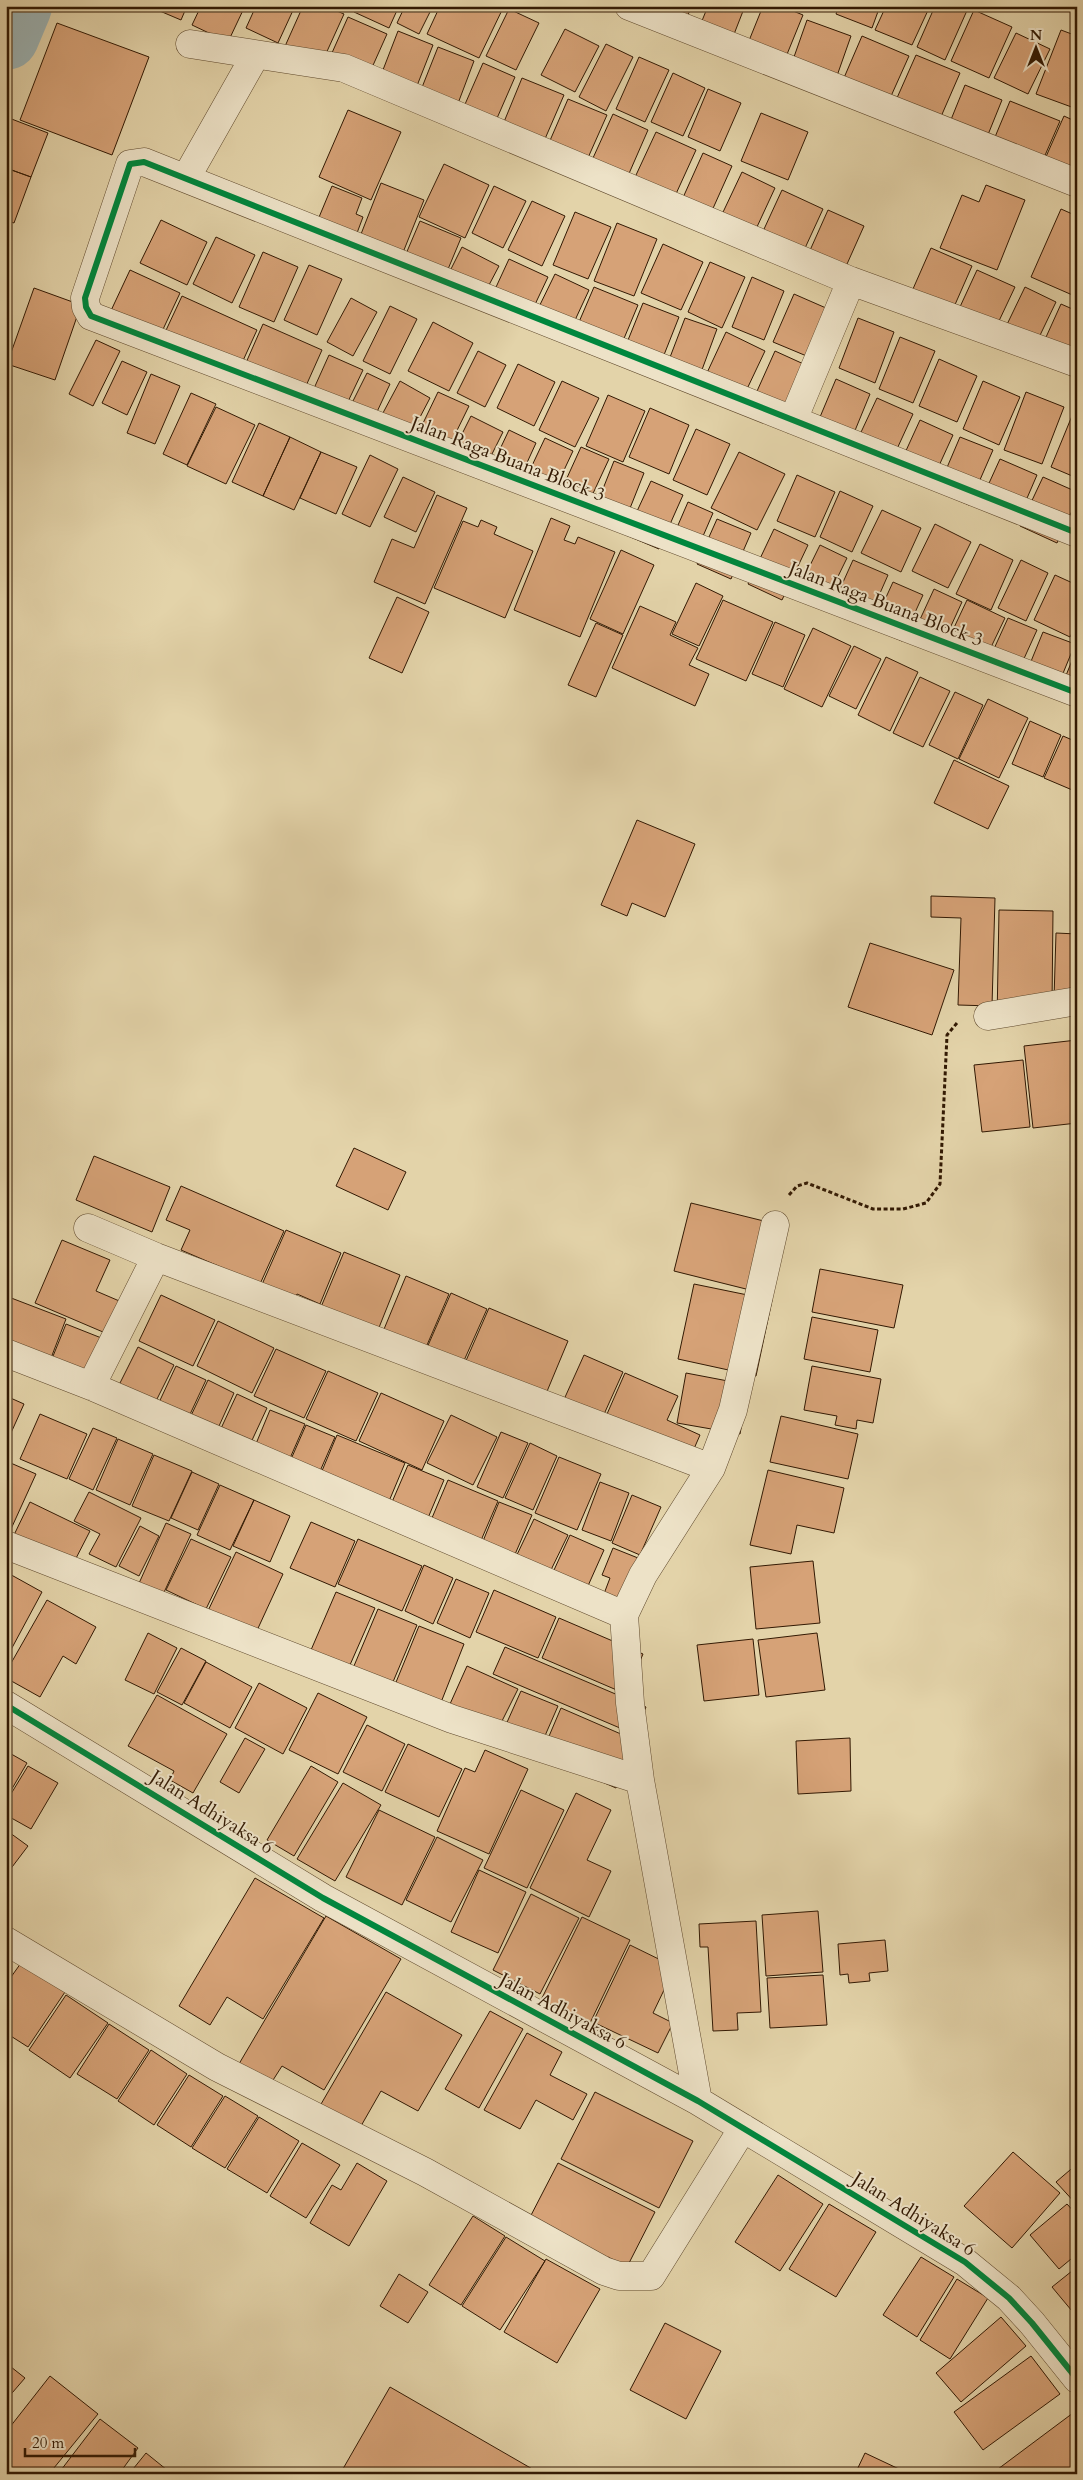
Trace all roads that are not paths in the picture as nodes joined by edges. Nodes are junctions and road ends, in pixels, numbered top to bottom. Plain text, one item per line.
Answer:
1 (629, 6) edge
2 (190, 44) dead end
3 (256, 56) junction
4 (186, 178) junction
5 (1077, 184) edge
6 (851, 280) junction
7 (1077, 363) edge
8 (793, 420) junction
9 (1077, 533) edge
10 (1077, 693) edge
11 (1077, 1001) edge
12 (988, 1016) road end
13 (775, 1225) road end
14 (88, 1228) dead end
15 (156, 1257) junction
16 (6, 1353) edge
17 (91, 1386) junction
18 (711, 1468) junction
19 (6, 1545) edge
20 (624, 1615) junction
21 (6, 1705) edge
22 (640, 1780) junction
23 (6, 1941) edge
24 (698, 2101) junction
25 (743, 2128) junction
26 (1077, 2379) edge

1 - 5 street
2 - 3 street
3 - 4 street
3 - 6 street
4 - 8 street
4 - 10 street, Jalan Raga Buana Block 3
6 - 7 street
6 - 8 street
8 - 9 street
11 - 12 street
13 - 18 street
14 - 15 street
15 - 17 street
15 - 18 street
16 - 17 street
17 - 20 street
18 - 20 street
19 - 22 street
20 - 22 street
21 - 24 street, Jalan Adhiyaksa 6
22 - 24 street
23 - 25 street
24 - 25 street, Jalan Adhiyaksa 6
25 - 26 street, Jalan Adhiyaksa 6

